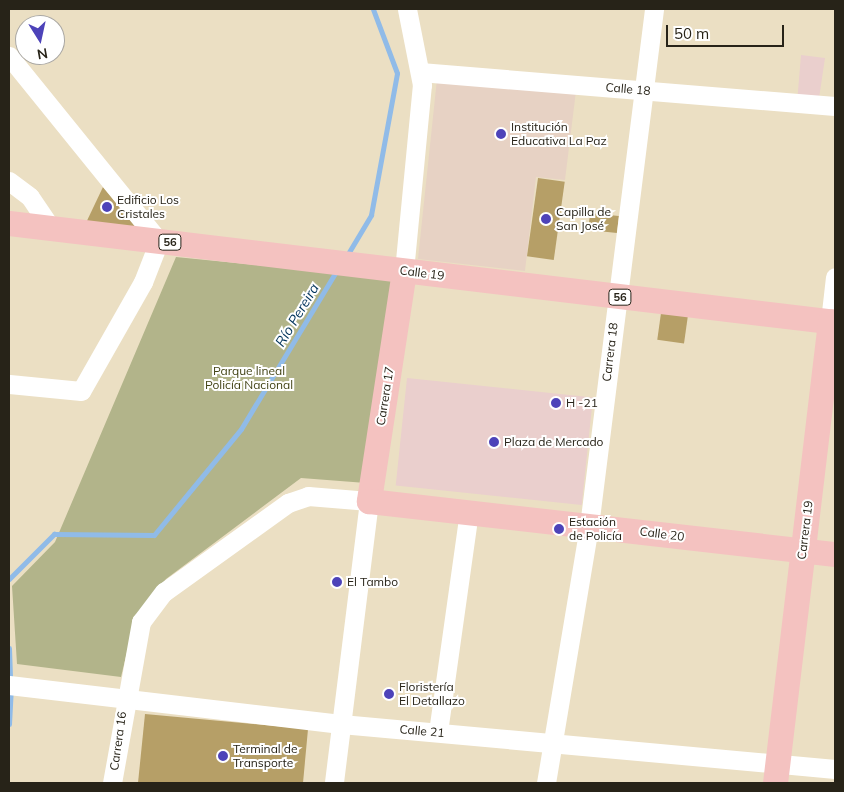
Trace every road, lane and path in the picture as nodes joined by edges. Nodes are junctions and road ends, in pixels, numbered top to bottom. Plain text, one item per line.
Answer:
1 (407, 9) edge
2 (654, 9) edge
3 (9, 56) edge
4 (420, 72) junction
5 (644, 90) junction
6 (835, 106) edge
7 (9, 181) edge
8 (9, 223) edge
9 (50, 228) junction
10 (159, 241) junction
11 (404, 271) junction
12 (835, 277) edge
13 (616, 296) junction
14 (833, 322) edge
15 (9, 384) edge
16 (369, 501) junction
17 (469, 512) junction
18 (589, 526) junction
19 (802, 550) junction
20 (835, 554) edge
21 (9, 685) edge
22 (124, 699) junction
23 (341, 724) junction
24 (438, 732) junction
25 (550, 742) junction
26 (835, 768) edge
27 (776, 773) edge
28 (112, 783) edge
29 (334, 783) edge
30 (546, 783) edge

1 - 4 street, Carrera 17
2 - 5 street, Carrera 18
3 - 10 street
4 - 5 street, Calle 18
4 - 11 street, Carrera 17
5 - 6 street, Calle 18
5 - 13 street, Carrera 18
7 - 9 street
8 - 9 main road, Calle 19 / 56
9 - 10 main road, Calle 19 / 56
10 - 11 main road, Calle 19 / 56
10 - 15 street
11 - 13 main road, Calle 19 / 56
11 - 16 main road, Carrera 17
12 - 14 street, Carrera 19
13 - 14 main road, Calle 19 / 56
13 - 18 street, Carrera 18
14 - 19 main road, Carrera 19
16 - 17 main road, Calle 20
16 - 22 street, Carrera 16
16 - 23 street, Carrera 17
17 - 18 main road, Calle 20
17 - 24 street
18 - 19 main road, Calle 20
18 - 25 street, Carrera 18
19 - 20 main road, Calle 20
19 - 27 main road, Carrera 19
21 - 22 street, Calle 21
22 - 23 street, Calle 21
22 - 28 street, Carrera 16
23 - 24 street, Calle 21
23 - 29 street, Carrera 17
24 - 25 street, Calle 21
25 - 27 street, Calle 21
25 - 30 street, Carrera 18
26 - 27 street, Calle 21

